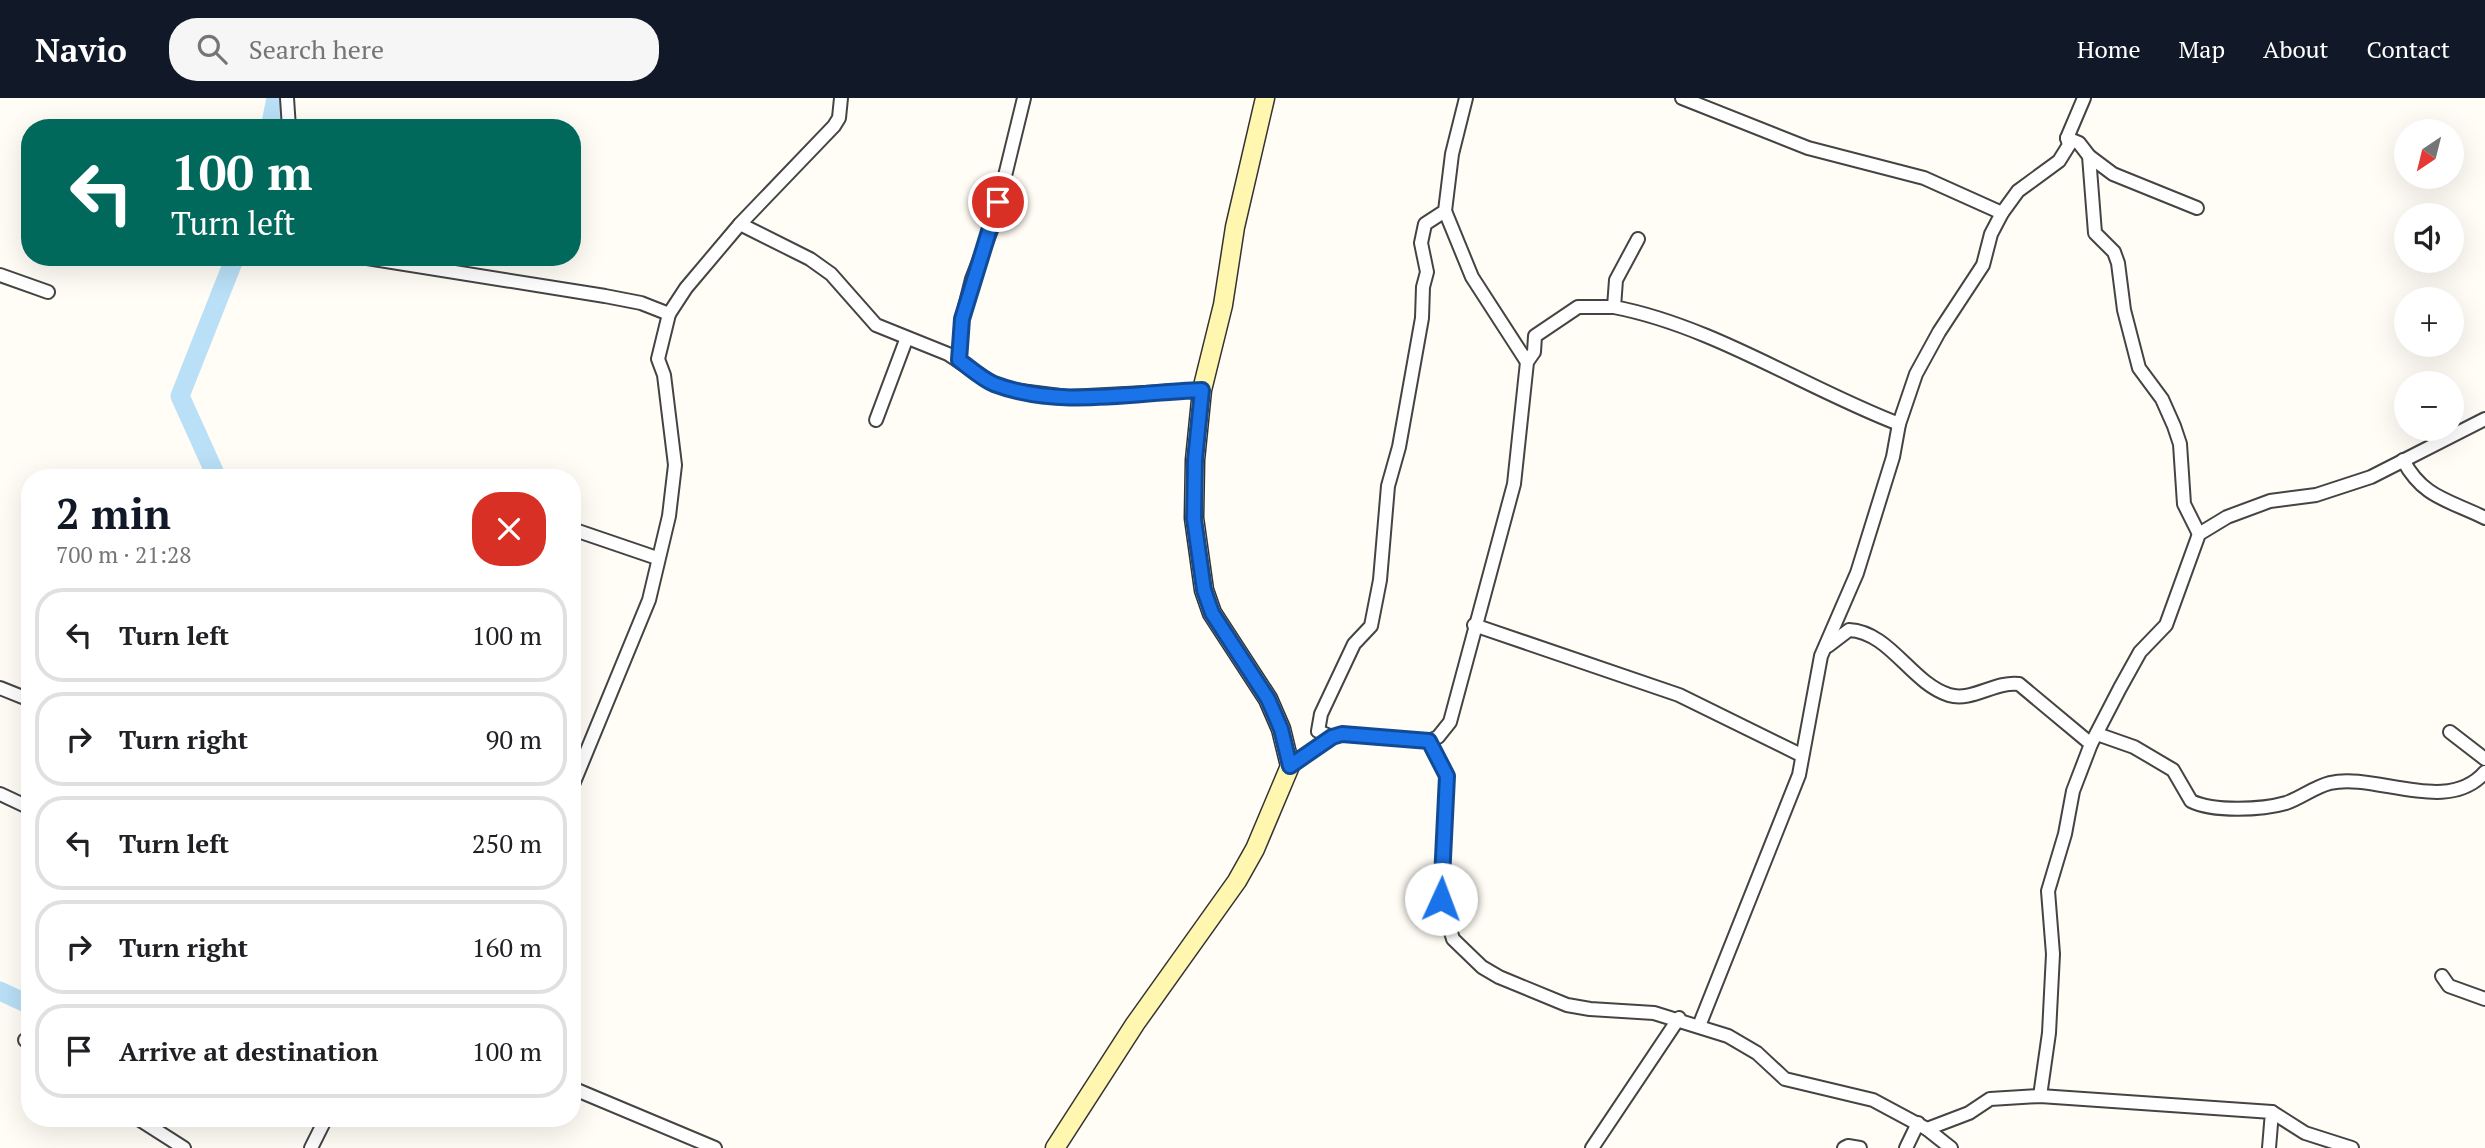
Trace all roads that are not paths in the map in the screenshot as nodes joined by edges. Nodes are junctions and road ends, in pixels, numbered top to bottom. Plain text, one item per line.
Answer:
1 (287, 98) edge
2 (841, 98) edge
3 (1024, 98) edge
4 (1265, 98) edge
5 (1466, 98) edge
6 (1682, 98) edge
7 (2084, 98) edge
8 (288, 119) edge
9 (2067, 138) junction
10 (2088, 156) junction
11 (2197, 208) dead end
12 (1445, 211) junction
13 (2002, 213) junction
14 (740, 223) junction
15 (1638, 239) dead end
16 (418, 266) edge
17 (0, 275) edge
18 (48, 292) dead end
19 (1614, 307) junction
20 (668, 314) junction
21 (906, 340) junction
22 (959, 360) junction
23 (1527, 362) junction
24 (1202, 390) junction
25 (2485, 419) edge
26 (876, 420) dead end
27 (1899, 424) junction
28 (2403, 460) junction
29 (2485, 518) edge
30 (581, 532) edge
31 (2199, 534) junction
32 (657, 558) junction
33 (1474, 625) junction
34 (1823, 651) junction
35 (0, 688) edge
36 (21, 696) edge
37 (2450, 732) dead end
38 (1332, 737) junction
39 (2094, 739) junction
40 (1429, 741) junction
41 (1801, 755) junction
42 (2485, 760) edge
43 (581, 765) edge
44 (1290, 766) junction
45 (2485, 772) edge
46 (0, 794) edge
47 (21, 804) edge
48 (2442, 976) dead end
49 (2485, 999) edge
50 (1679, 1018) junction
51 (1699, 1027) junction
52 (581, 1092) edge
53 (2040, 1096) junction
54 (2272, 1112) junction
55 (1922, 1126) junction
56 (151, 1127) edge
57 (322, 1127) edge
58 (184, 1148) edge
59 (311, 1148) edge
60 (715, 1148) edge
61 (1055, 1148) edge
62 (1592, 1148) edge
63 (1844, 1148) edge
64 (1860, 1148) edge
65 (1906, 1148) edge
66 (1951, 1148) edge
67 (2269, 1148) edge
68 (2352, 1148) edge

1 - 8 street
2 - 14 street
3 - 22 street
4 - 24 main road
5 - 12 street
6 - 13 street
7 - 9 street
9 - 10 street
9 - 13 street
10 - 11 street
10 - 31 street
12 - 23 street
12 - 38 street
13 - 27 street
14 - 20 street
14 - 21 street
15 - 19 street
16 - 20 street
17 - 18 street
19 - 23 street
19 - 27 street
20 - 32 street
21 - 22 street
21 - 26 street
22 - 24 street
23 - 33 street
24 - 44 main road
25 - 28 street
27 - 34 street
28 - 29 street
28 - 31 street
30 - 32 street
31 - 39 street
32 - 43 street
33 - 40 street
33 - 41 street
34 - 39 street
34 - 41 street
35 - 36 street
37 - 42 street
38 - 40 street
38 - 44 street
39 - 45 street
39 - 53 street
40 - 50 street
41 - 51 street
44 - 61 main road
46 - 47 street
48 - 49 street
50 - 51 street
50 - 62 street
51 - 55 street
52 - 60 street
53 - 54 street
53 - 55 street
54 - 67 street
54 - 68 street
55 - 65 street
55 - 66 street
56 - 58 street
57 - 59 street
63 - 64 street

